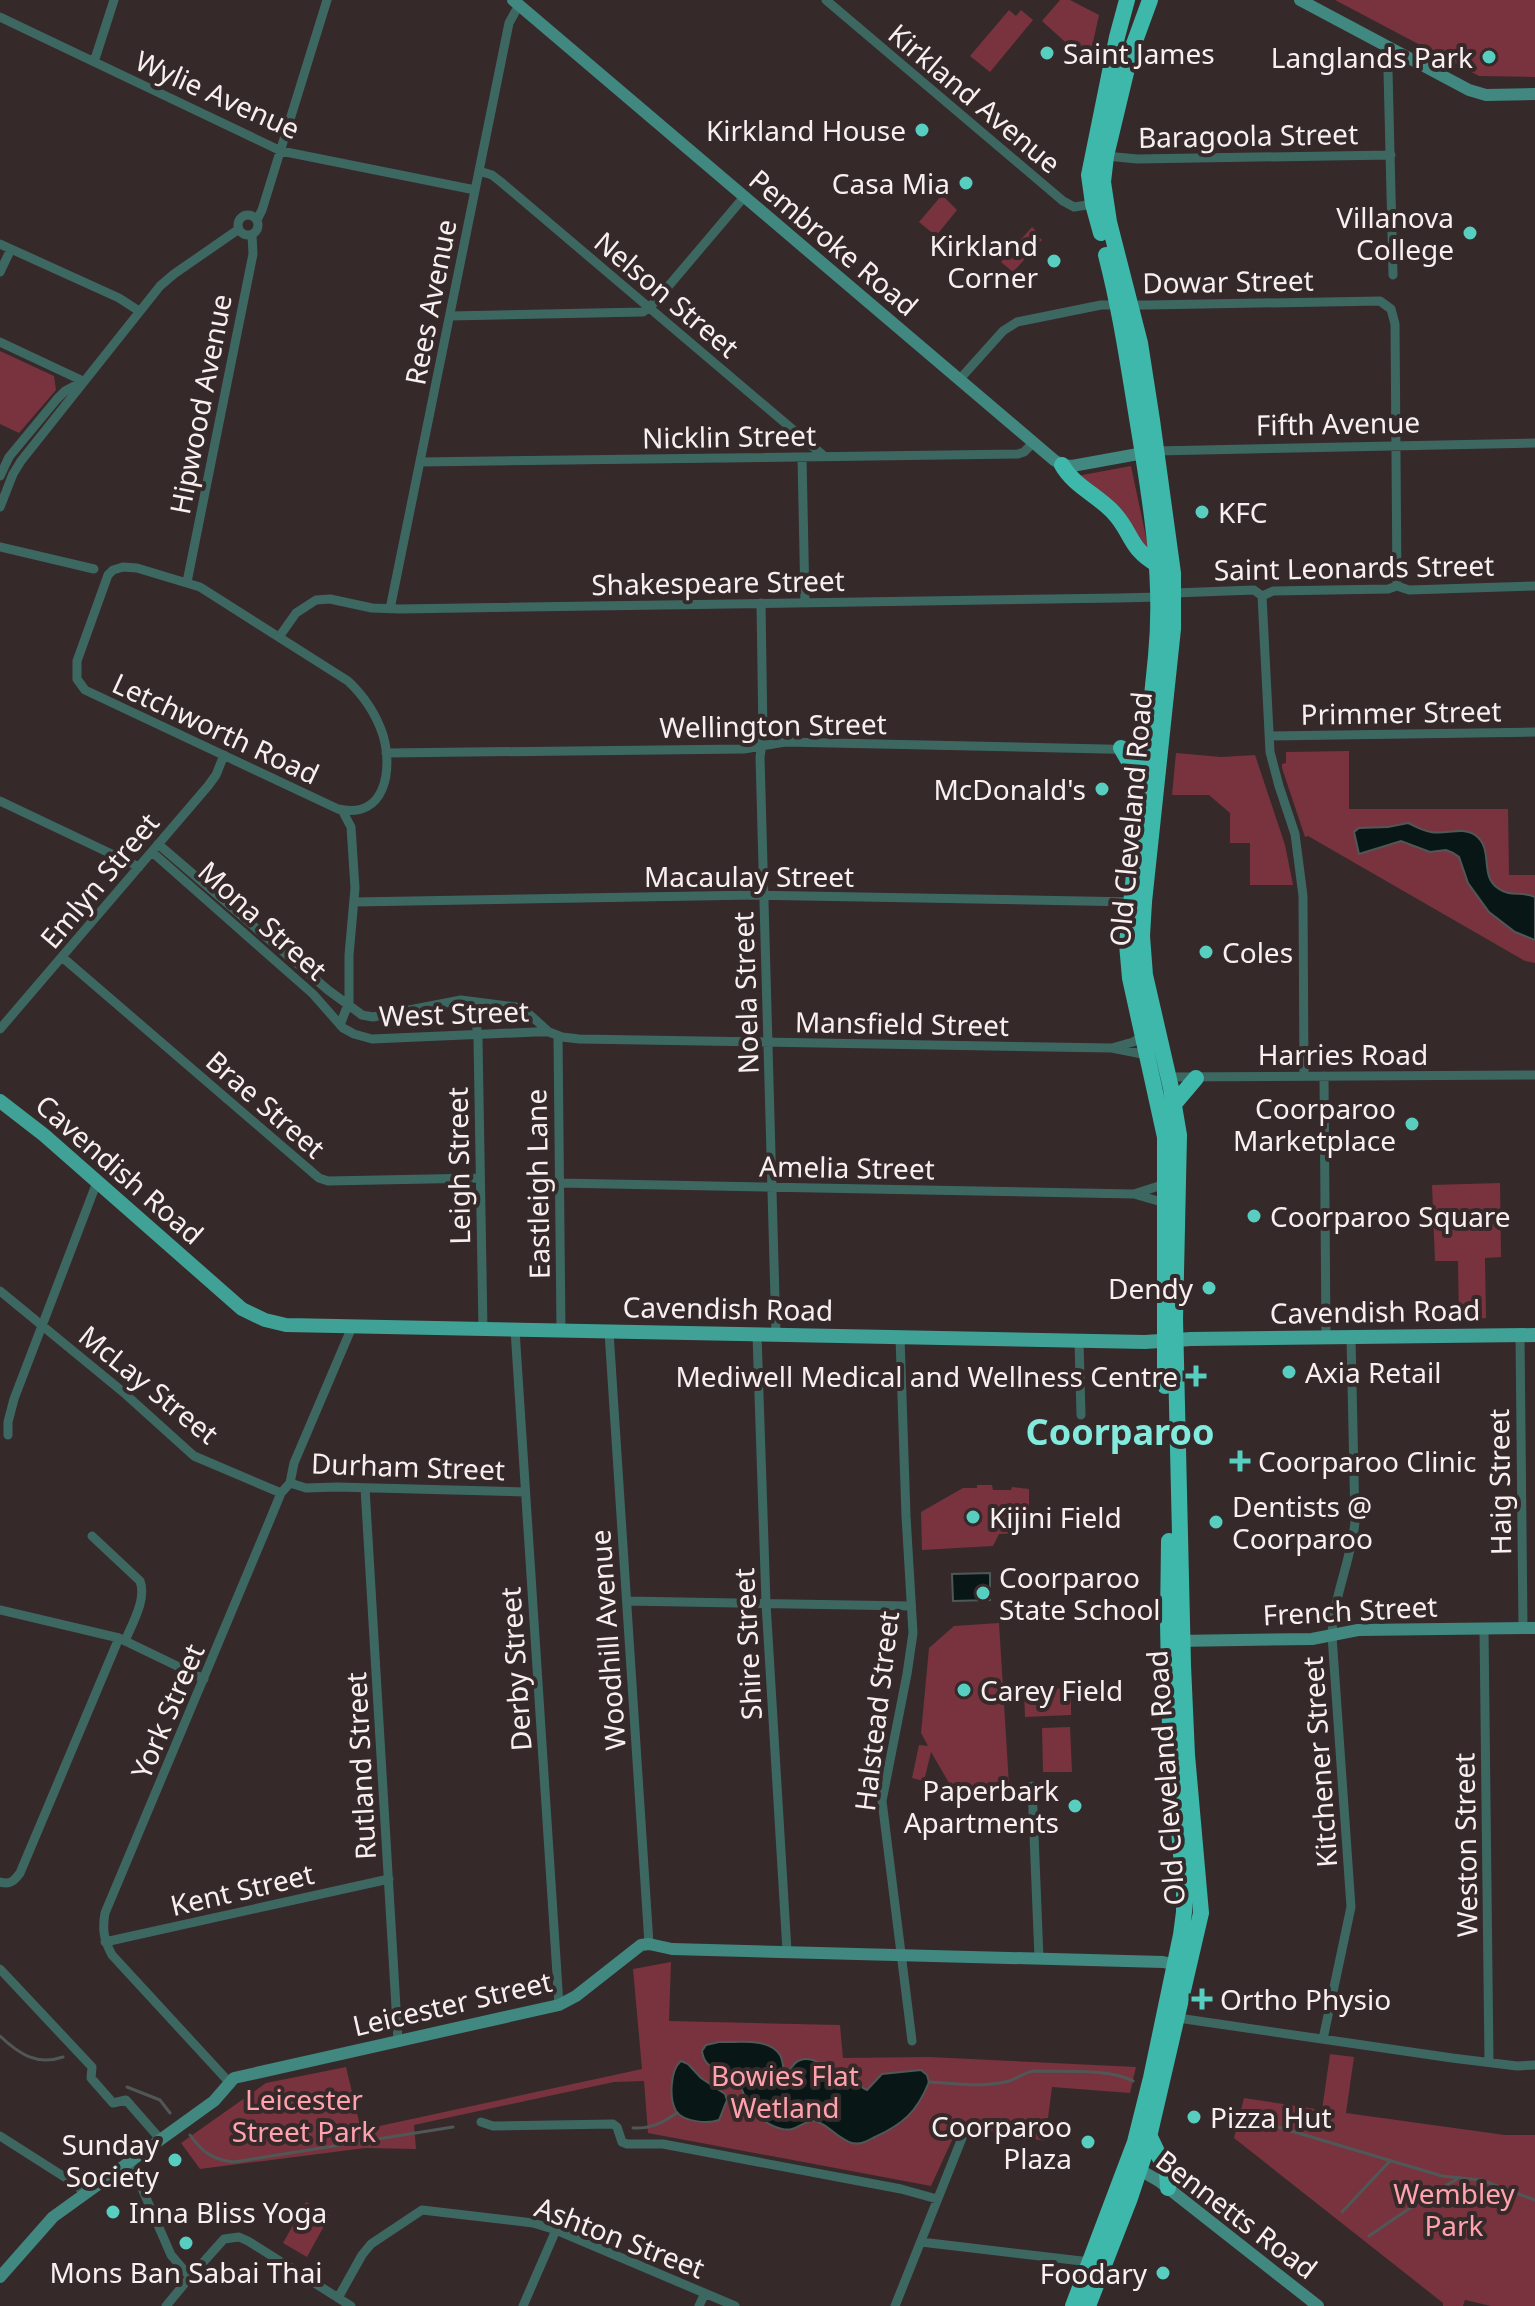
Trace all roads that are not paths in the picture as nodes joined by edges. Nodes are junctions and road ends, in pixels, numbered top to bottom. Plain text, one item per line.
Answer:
1 (114, 0) edge
2 (327, 0) edge
3 (826, 0) edge
4 (1127, 0) edge
5 (1150, 0) edge
6 (1308, 2) edge
7 (516, 3) edge
8 (0, 17) edge
9 (1395, 51) junction
10 (94, 62) junction
11 (1535, 94) edge
12 (281, 151) junction
13 (1391, 155) junction
14 (1106, 156) junction
15 (479, 171) junction
16 (475, 190) junction
17 (744, 197) junction
18 (1099, 202) junction
19 (257, 220) junction
20 (239, 229) junction
21 (252, 235) junction
22 (0, 244) edge
23 (11, 249) junction
24 (0, 272) edge
25 (1393, 275) dead end
26 (1125, 304) junction
27 (649, 308) junction
28 (139, 311) junction
29 (450, 316) junction
30 (0, 342) edge
31 (959, 380) junction
32 (83, 381) junction
33 (1033, 443) junction
34 (1535, 443) edge
35 (1394, 446) junction
36 (1150, 452) junction
37 (824, 456) junction
38 (802, 457) junction
39 (421, 462) junction
40 (1062, 465) junction
41 (0, 476) edge
42 (0, 505) edge
43 (0, 547) edge
44 (1158, 565) junction
45 (94, 569) dead end
46 (187, 582) junction
47 (1397, 586) junction
48 (1535, 586) edge
49 (1167, 595) junction
50 (1262, 596) junction
51 (805, 602) junction
52 (761, 603) junction
53 (390, 609) junction
54 (279, 637) junction
55 (1535, 732) edge
56 (1269, 736) junction
57 (761, 746) junction
58 (1121, 748) junction
59 (1153, 750) junction
60 (386, 753) junction
61 (224, 755) junction
62 (1142, 780) junction
63 (0, 801) edge
64 (342, 810) junction
65 (155, 848) junction
66 (139, 867) junction
67 (764, 896) junction
68 (355, 902) junction
69 (1137, 902) junction
70 (62, 957) junction
71 (474, 1002) junction
72 (348, 1005) junction
73 (340, 1025) junction
74 (0, 1029) edge
75 (478, 1033) junction
76 (554, 1034) junction
77 (1142, 1037) junction
78 (768, 1042) junction
79 (1112, 1048) junction
80 (1147, 1055) junction
81 (1535, 1075) edge
82 (1304, 1076) junction
83 (1324, 1076) junction
84 (1160, 1077) junction
85 (1196, 1078) junction
86 (0, 1101) edge
87 (1174, 1104) junction
88 (480, 1178) junction
89 (97, 1182) junction
90 (559, 1183) junction
91 (1165, 1184) junction
92 (772, 1187) junction
93 (1134, 1194) junction
94 (1165, 1203) junction
95 (0, 1291) edge
96 (43, 1325) junction
97 (352, 1327) junction
98 (483, 1330) junction
99 (515, 1330) junction
100 (561, 1331) junction
101 (609, 1332) junction
102 (757, 1335) junction
103 (776, 1335) junction
104 (1527, 1335) edge
105 (900, 1337) junction
106 (1326, 1338) junction
107 (1351, 1338) junction
108 (1169, 1340) junction
109 (1079, 1341) junction
110 (1081, 1415) dead end
111 (8, 1435) dead end
112 (290, 1483) junction
113 (365, 1488) junction
114 (525, 1492) junction
115 (281, 1493) junction
116 (92, 1536) dead end
117 (627, 1601) junction
118 (766, 1603) junction
119 (911, 1606) junction
120 (0, 1610) edge
121 (1484, 1628) junction
122 (1529, 1628) edge
123 (1332, 1636) junction
124 (122, 1640) junction
125 (1175, 1641) junction
126 (204, 1679) junction
127 (1032, 1786) dead end
128 (389, 1879) junction
129 (0, 1882) edge
130 (105, 1942) junction
131 (649, 1944) junction
132 (787, 1951) junction
133 (902, 1955) junction
134 (1039, 1958) junction
135 (1182, 1966) junction
136 (0, 1969) edge
137 (559, 2005) junction
138 (1178, 2018) junction
139 (1323, 2039) junction
140 (398, 2041) junction
141 (912, 2041) dead end
142 (1489, 2062) junction
143 (1535, 2065) edge
144 (229, 2082) junction
145 (481, 2122) dead end
146 (966, 2128) dead end
147 (0, 2136) edge
148 (1150, 2137) junction
149 (161, 2140) junction
150 (130, 2161) junction
151 (1134, 2166) junction
152 (1168, 2188) junction
153 (84, 2194) junction
154 (937, 2199) junction
155 (556, 2230) junction
156 (921, 2242) junction
157 (1090, 2262) junction
158 (0, 2277) edge
159 (190, 2277) junction
160 (705, 2293) junction
161 (338, 2298) junction
162 (166, 2306) edge
163 (351, 2306) edge
164 (523, 2306) edge
165 (699, 2306) edge
166 (735, 2306) edge
167 (895, 2306) edge
168 (1073, 2306) edge
169 (1088, 2306) edge
170 (1317, 2306) edge

1 - 10 street
2 - 12 street
3 - 18 street, Kirkland Avenue
4 - 18 highway, Old Cleveland Road
5 - 14 highway, Old Cleveland Road
6 - 9 street
7 - 15 street, Rees Avenue
7 - 17 street, Pembroke Road
8 - 10 street, Wylie Avenue
9 - 11 street
9 - 13 street
10 - 12 street, Wylie Avenue
12 - 16 street, Wylie Avenue
12 - 19 street
13 - 14 street, Baragoola Street
13 - 25 street
14 - 18 highway, Old Cleveland Road
15 - 16 street, Rees Avenue
15 - 27 street, Nelson Street
16 - 29 street, Rees Avenue
17 - 27 street
17 - 31 street, Pembroke Road
18 - 26 highway, Old Cleveland Road
19 - 20 street
19 - 21 street
20 - 21 street
20 - 28 street
21 - 46 street, Hipwood Avenue
22 - 23 street
23 - 24 street
23 - 28 street
26 - 31 street, Dowar Street
26 - 35 street, Dowar Street
26 - 36 highway, Old Cleveland Road
27 - 29 street
27 - 37 street, Nelson Street
28 - 32 street
29 - 39 street, Rees Avenue
30 - 32 street
31 - 33 street, Pembroke Road
32 - 41 street
32 - 42 street
33 - 37 street, Nicklin Street
33 - 40 street, Pembroke Road
34 - 35 street, Fifth Avenue
35 - 36 street, Fifth Avenue
35 - 47 street
36 - 40 street
36 - 44 highway, Old Cleveland Road
36 - 49 highway, Old Cleveland Road
37 - 38 street, Nicklin Street
38 - 39 street, Nicklin Street
38 - 51 street
39 - 53 street, Rees Avenue
40 - 44 highway
43 - 45 street
44 - 49 highway, Old Cleveland Road
46 - 54 street
46 - 61 street, Letchworth Road
47 - 48 street, Saint Leonards Street
47 - 50 street, Saint Leonards Street
49 - 50 street, Saint Leonards Street
49 - 51 street, Shakespeare Street
49 - 59 highway, Old Cleveland Road
50 - 56 street
51 - 52 street, Shakespeare Street
52 - 53 street, Shakespeare Street
52 - 57 street, Noela Street
53 - 54 street, Shakespeare Street
54 - 60 street
55 - 56 street, Primmer Street
56 - 82 street
57 - 58 street, Wellington Street
57 - 60 street, Wellington Street
57 - 67 street, Noela Street
58 - 59 street, Wellington Street
58 - 62 highway
59 - 62 highway, Old Cleveland Road
59 - 69 highway, Old Cleveland Road
60 - 64 street
61 - 64 street, Letchworth Road
61 - 65 street, Emlyn Street
62 - 69 highway, Old Cleveland Road
63 - 66 street
64 - 68 street
65 - 66 street, Emlyn Street
65 - 72 street, Mona Street
65 - 73 street, Mona Street
66 - 70 street, Emlyn Street
67 - 68 street, Macaulay Street
67 - 69 street, Macaulay Street
67 - 78 street, Noela Street
68 - 72 street
69 - 77 highway, Old Cleveland Road
69 - 84 highway, Old Cleveland Road
70 - 74 street, Emlyn Street
70 - 88 street, Brae Street
71 - 72 street, West Street
71 - 75 street, Leigh Street
71 - 76 street, West Street
72 - 73 street
73 - 75 street, West Street
75 - 76 street, West Street
75 - 88 street, Leigh Street
76 - 78 street, Mansfield Street
76 - 90 street, Eastleigh Lane
77 - 79 street, Mansfield Street
77 - 80 highway, Old Cleveland Road
78 - 79 street, Mansfield Street
78 - 92 street, Noela Street
79 - 80 street, Mansfield Street
80 - 84 highway, Old Cleveland Road
81 - 83 street, Harries Road
82 - 83 street, Harries Road
82 - 85 street, Harries Road
83 - 106 street
84 - 85 street, Harries Road
84 - 87 highway, Old Cleveland Road
84 - 91 highway, Old Cleveland Road
85 - 87 highway
86 - 89 main road, Cavendish Road
87 - 108 highway, Old Cleveland Road
88 - 98 street, Leigh Street
89 - 96 street
89 - 97 main road, Cavendish Road
90 - 92 street, Amelia Street
90 - 100 street, Eastleigh Lane
91 - 93 street, Amelia Street
91 - 94 highway, Old Cleveland Road
92 - 93 street, Amelia Street
92 - 103 street, Noela Street
93 - 94 street, Amelia Street
94 - 108 highway, Old Cleveland Road
95 - 96 street, McLay Street
96 - 111 street
96 - 115 street, McLay Street
97 - 98 main road, Cavendish Road
97 - 112 street, York Street
98 - 99 main road, Cavendish Road
99 - 100 main road, Cavendish Road
99 - 114 street, Derby Street
100 - 101 main road, Cavendish Road
101 - 102 main road, Cavendish Road
101 - 117 street, Woodhill Avenue
102 - 103 main road, Cavendish Road
102 - 118 street, Shire Street
103 - 105 main road, Cavendish Road
104 - 107 main road, Cavendish Road
104 - 122 street, Haig Street
105 - 109 main road, Cavendish Road
105 - 119 street, Halstead Street
106 - 107 main road, Cavendish Road
106 - 108 main road, Cavendish Road
107 - 123 street, Kitchener Street
108 - 109 main road, Cavendish Road
108 - 125 highway, Old Cleveland Road
109 - 110 street
112 - 113 street, Durham Street
112 - 115 street, York Street
113 - 114 street, Durham Street
113 - 128 street, Rutland Street
114 - 137 street, Derby Street
115 - 126 street, York Street
116 - 124 street
117 - 118 street
117 - 131 street, Woodhill Avenue
118 - 119 street
118 - 132 street, Shire Street
119 - 133 street, Halstead Street
120 - 124 street
121 - 122 street, French Street
121 - 123 street, French Street
121 - 142 street, Weston Street
123 - 125 street, French Street
123 - 139 street, Kitchener Street
124 - 126 street
124 - 129 street
125 - 135 highway, Old Cleveland Road
126 - 130 street, York Street
127 - 134 street
128 - 130 street, Kent Street
128 - 140 street, Rutland Street
130 - 144 street
131 - 132 street
131 - 137 street, Leicester Street
132 - 133 street
133 - 134 street
133 - 141 street, Halstead Street
134 - 135 street
135 - 138 highway, Old Cleveland Road
135 - 151 highway, Old Cleveland Road
136 - 149 street
137 - 140 street, Leicester Street
138 - 139 street
138 - 148 highway, Old Cleveland Road
139 - 142 street
140 - 144 street, Leicester Street
142 - 143 street
144 - 149 street, Leicester Street
145 - 154 street
146 - 154 street
147 - 153 street
148 - 151 highway, Old Cleveland Road
148 - 152 highway
149 - 150 street, Leicester Street
150 - 153 street, Leicester Street
150 - 159 street
151 - 152 street, Bennetts Road
151 - 157 highway, Old Cleveland Road
151 - 169 highway, Old Cleveland Road
152 - 170 street, Bennetts Road
153 - 158 street, Leicester Street
154 - 156 street
155 - 160 street, Ashton Street
155 - 161 street, Ashton Street
155 - 164 street
156 - 157 street
156 - 167 street
157 - 168 highway, Old Cleveland Road
159 - 161 street
159 - 162 street
160 - 165 street
160 - 166 street, Ashton Street
161 - 163 street

